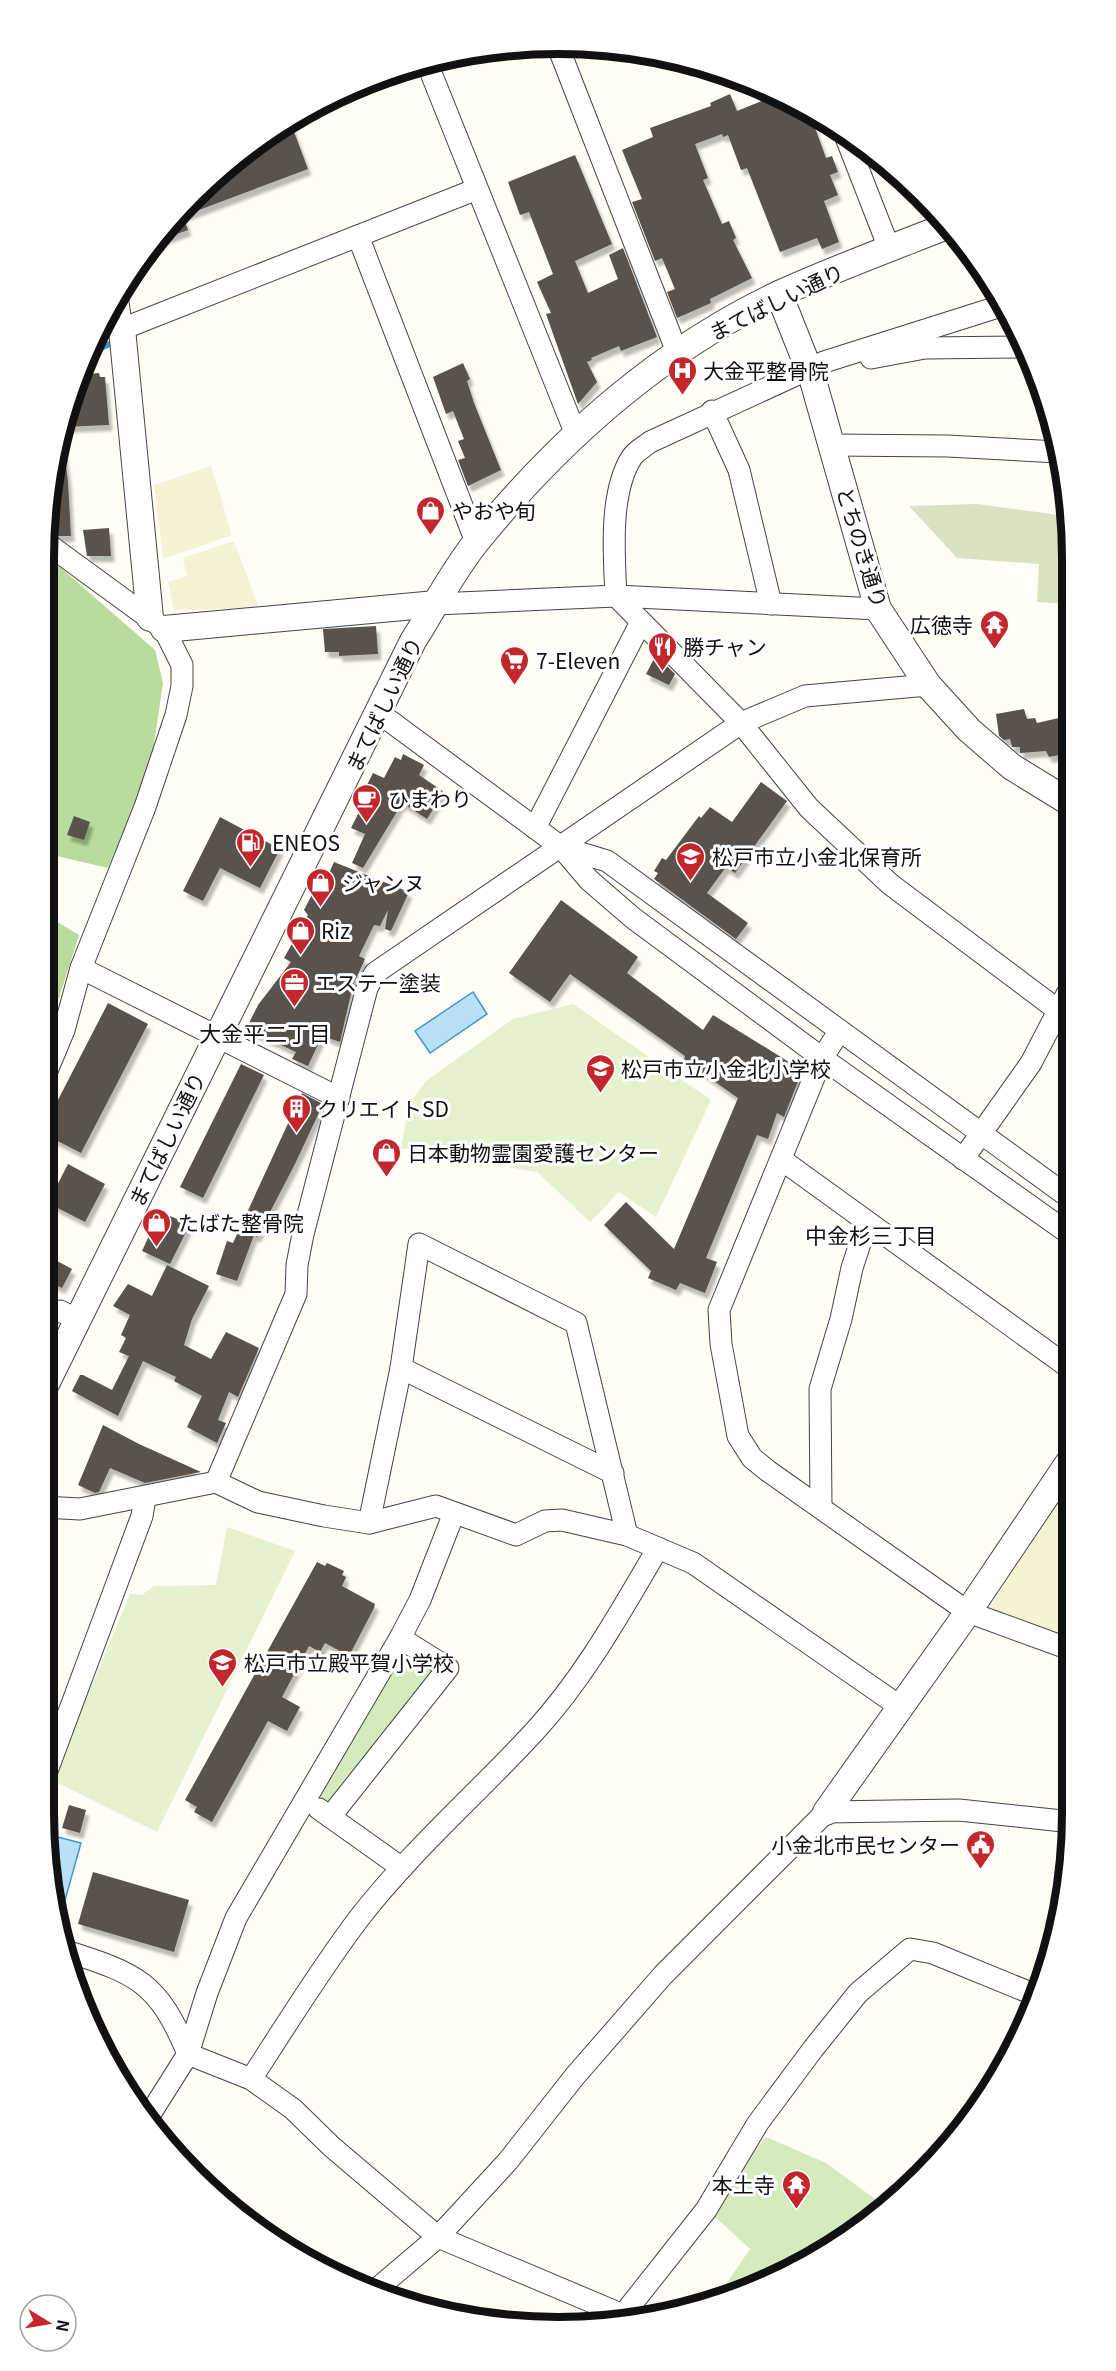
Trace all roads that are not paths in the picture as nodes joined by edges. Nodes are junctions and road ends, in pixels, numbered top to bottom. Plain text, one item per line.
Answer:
1 (560, 54) edge
2 (430, 71) edge
3 (850, 147) edge
4 (477, 189) junction
5 (940, 229) edge
6 (358, 236) junction
7 (890, 248) junction
8 (779, 294) junction
9 (995, 308) edge
10 (119, 311) edge
11 (122, 329) junction
12 (1016, 347) edge
13 (678, 352) junction
14 (816, 366) junction
15 (712, 411) junction
16 (575, 432) junction
17 (832, 445) junction
18 (1050, 452) edge
19 (476, 542) junction
20 (54, 549) edge
21 (616, 596) junction
22 (436, 604) junction
23 (771, 604) junction
24 (878, 609) junction
25 (641, 622) junction
26 (157, 623) junction
27 (928, 685) junction
28 (379, 713) junction
29 (741, 723) junction
30 (1062, 798) edge
31 (535, 828) junction
32 (561, 847) junction
33 (81, 968) junction
34 (1062, 1005) edge
35 (1059, 1011) junction
36 (839, 1032) junction
37 (216, 1037) junction
38 (54, 1054) edge
39 (822, 1058) junction
40 (339, 1098) junction
41 (982, 1133) junction
42 (963, 1159) junction
43 (782, 1160) junction
44 (1062, 1192) edge
45 (867, 1222) junction
46 (1062, 1229) edge
47 (60, 1314) edge
48 (54, 1342) edge
49 (1062, 1363) edge
50 (401, 1368) junction
51 (1062, 1472) edge
52 (613, 1473) junction
53 (216, 1482) junction
54 (145, 1498) junction
55 (821, 1507) junction
56 (54, 1508) edge
57 (454, 1513) junction
58 (369, 1523) junction
59 (627, 1535) junction
60 (658, 1548) junction
61 (968, 1612) junction
62 (400, 1638) junction
63 (1062, 1646) edge
64 (902, 1708) junction
65 (54, 1752) edge
66 (306, 1798) junction
67 (826, 1812) junction
68 (330, 1817) junction
69 (1062, 1821) edge
70 (402, 1868) junction
71 (74, 1954) edge
72 (1029, 1992) edge
73 (188, 2054) junction
74 (251, 2079) junction
75 (152, 2111) edge
76 (438, 2237) junction
77 (382, 2285) edge
78 (630, 2312) edge
79 (615, 2314) edge

1 - 13 street
2 - 4 street
3 - 7 street
4 - 6 street
4 - 16 street
5 - 7 street, まてばしい通り
6 - 11 street
6 - 19 street
7 - 8 street, まてばしい通り
8 - 13 street, まてばしい通り
8 - 14 street, とちのき通り
9 - 14 street
10 - 11 street
11 - 26 street
12 - 14 street
13 - 16 street, まてばしい通り
14 - 15 street
14 - 17 street, とちのき通り
15 - 21 street
15 - 23 street
16 - 19 street, まてばしい通り
17 - 18 street
17 - 24 street, とちのき通り
19 - 22 street, まてばしい通り
20 - 26 street
21 - 22 street
21 - 23 street
21 - 25 street
22 - 26 street
22 - 28 street, まてばしい通り
23 - 24 street
24 - 27 street, とちのき通り
25 - 29 street
25 - 31 street
26 - 33 street
27 - 29 street
27 - 30 street, とちのき通り
28 - 31 street
28 - 37 street, まてばしい通り
29 - 32 street
29 - 35 street
31 - 32 street
32 - 36 street
32 - 39 street
32 - 40 street
33 - 37 street
33 - 38 street
34 - 35 street
35 - 41 street
36 - 39 street
36 - 41 street
37 - 40 street
37 - 47 street, まてばしい通り
39 - 42 street
39 - 43 street
40 - 53 street
41 - 42 street
41 - 44 street
42 - 46 street
43 - 45 street
43 - 55 street
45 - 49 street
45 - 55 street
47 - 48 street, まてばしい通り
50 - 52 street
50 - 52 street
50 - 58 street
51 - 61 street
52 - 59 street
53 - 54 street
53 - 58 street
54 - 56 street
54 - 65 street
55 - 61 street
57 - 58 street
57 - 59 street
57 - 62 street
59 - 60 street
60 - 64 street
60 - 70 street
61 - 63 street
61 - 64 street
62 - 66 street
62 - 68 street
64 - 67 street
66 - 68 street
66 - 73 street
67 - 69 street
67 - 76 street
68 - 70 street
70 - 74 street
71 - 73 street
72 - 78 street
73 - 74 street
73 - 75 street
74 - 76 street
76 - 77 street
76 - 79 street

